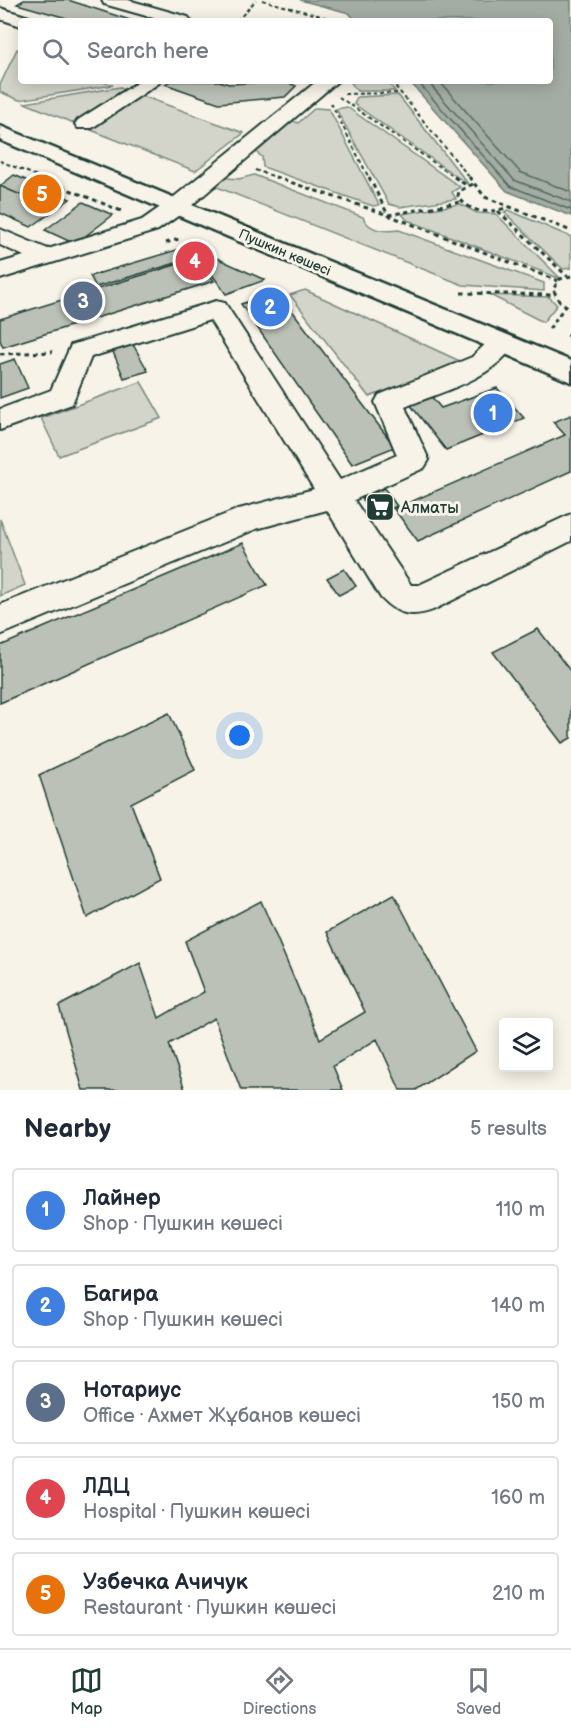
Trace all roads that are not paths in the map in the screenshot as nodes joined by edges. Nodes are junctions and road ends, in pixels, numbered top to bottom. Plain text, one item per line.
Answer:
1 (110, 0) edge
2 (0, 13) edge
3 (172, 18) edge
4 (18, 19) edge
5 (148, 84) edge
6 (326, 84) edge
7 (0, 117) edge
8 (85, 124) dead end
9 (0, 132) edge
10 (182, 202) junction
11 (0, 236) edge
12 (47, 257) junction
13 (0, 271) edge
14 (570, 342) edge
15 (502, 343) junction
16 (571, 372) edge
17 (0, 420) edge
18 (336, 495) junction
19 (571, 527) edge
20 (0, 620) edge

1 - 3 street
2 - 4 street
5 - 8 street
6 - 10 street
7 - 10 main road, Пушкин көшесі
9 - 10 main road, Пушкин көшесі
10 - 12 street
10 - 14 main road, Пушкин көшесі
10 - 15 main road, Пушкин көшесі
11 - 12 street
12 - 13 street
15 - 16 main road, Пушкин көшесі
15 - 18 street
17 - 18 street
18 - 19 street
18 - 20 street

